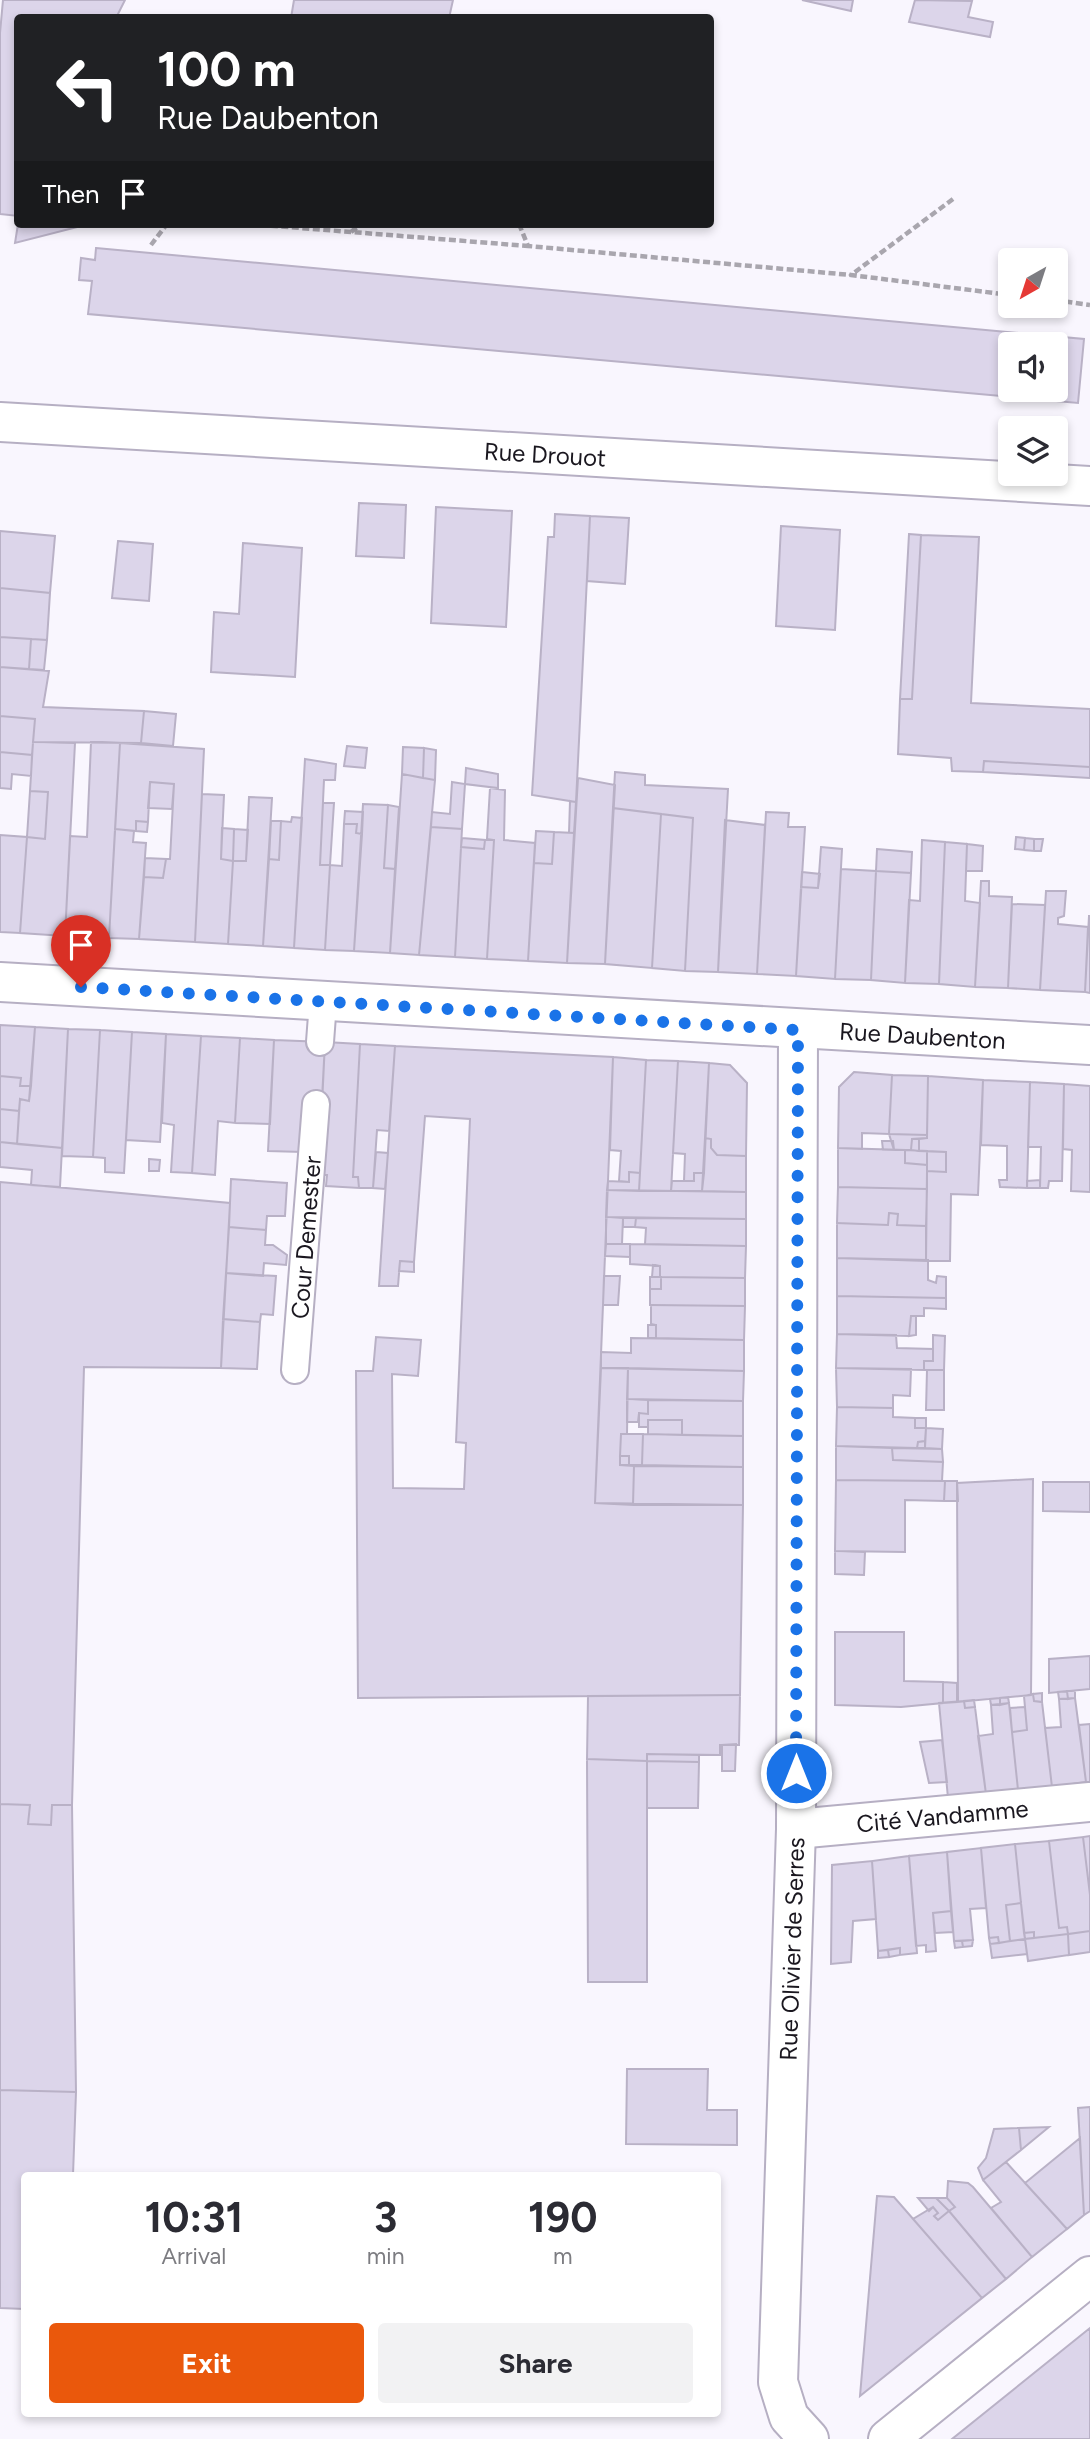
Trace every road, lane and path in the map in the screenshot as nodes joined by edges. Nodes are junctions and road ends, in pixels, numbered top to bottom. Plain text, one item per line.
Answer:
1 (953, 200) dead end
2 (164, 228) edge
3 (300, 228) edge
4 (356, 228) edge
5 (521, 228) edge
6 (350, 232) junction
7 (151, 245) dead end
8 (528, 246) junction
9 (851, 275) junction
10 (998, 293) edge
11 (1068, 302) edge
12 (1090, 305) edge
13 (0, 422) edge
14 (1090, 486) edge
15 (0, 982) edge
16 (323, 1002) junction
17 (798, 1030) junction
18 (320, 1042) dead end
19 (1090, 1045) edge
20 (317, 1104) dead end
21 (295, 1370) dead end
22 (1090, 1802) edge
23 (796, 1829) junction
24 (1090, 2276) edge
25 (809, 2439) edge
26 (888, 2439) edge

1 - 9 path
2 - 7 path
3 - 6 path
4 - 6 path
5 - 8 path
6 - 8 path
8 - 9 path
9 - 10 path
11 - 12 path
13 - 14 street, Rue Drouot
15 - 16 street, Rue Daubenton
16 - 17 street, Rue Daubenton
16 - 18 lane
17 - 19 street, Rue Daubenton
17 - 23 street, Rue Olivier de Serres
20 - 21 lane, Cour Demester
22 - 23 street, Cité Vandamme
23 - 25 street, Rue Olivier de Serres
24 - 26 street

